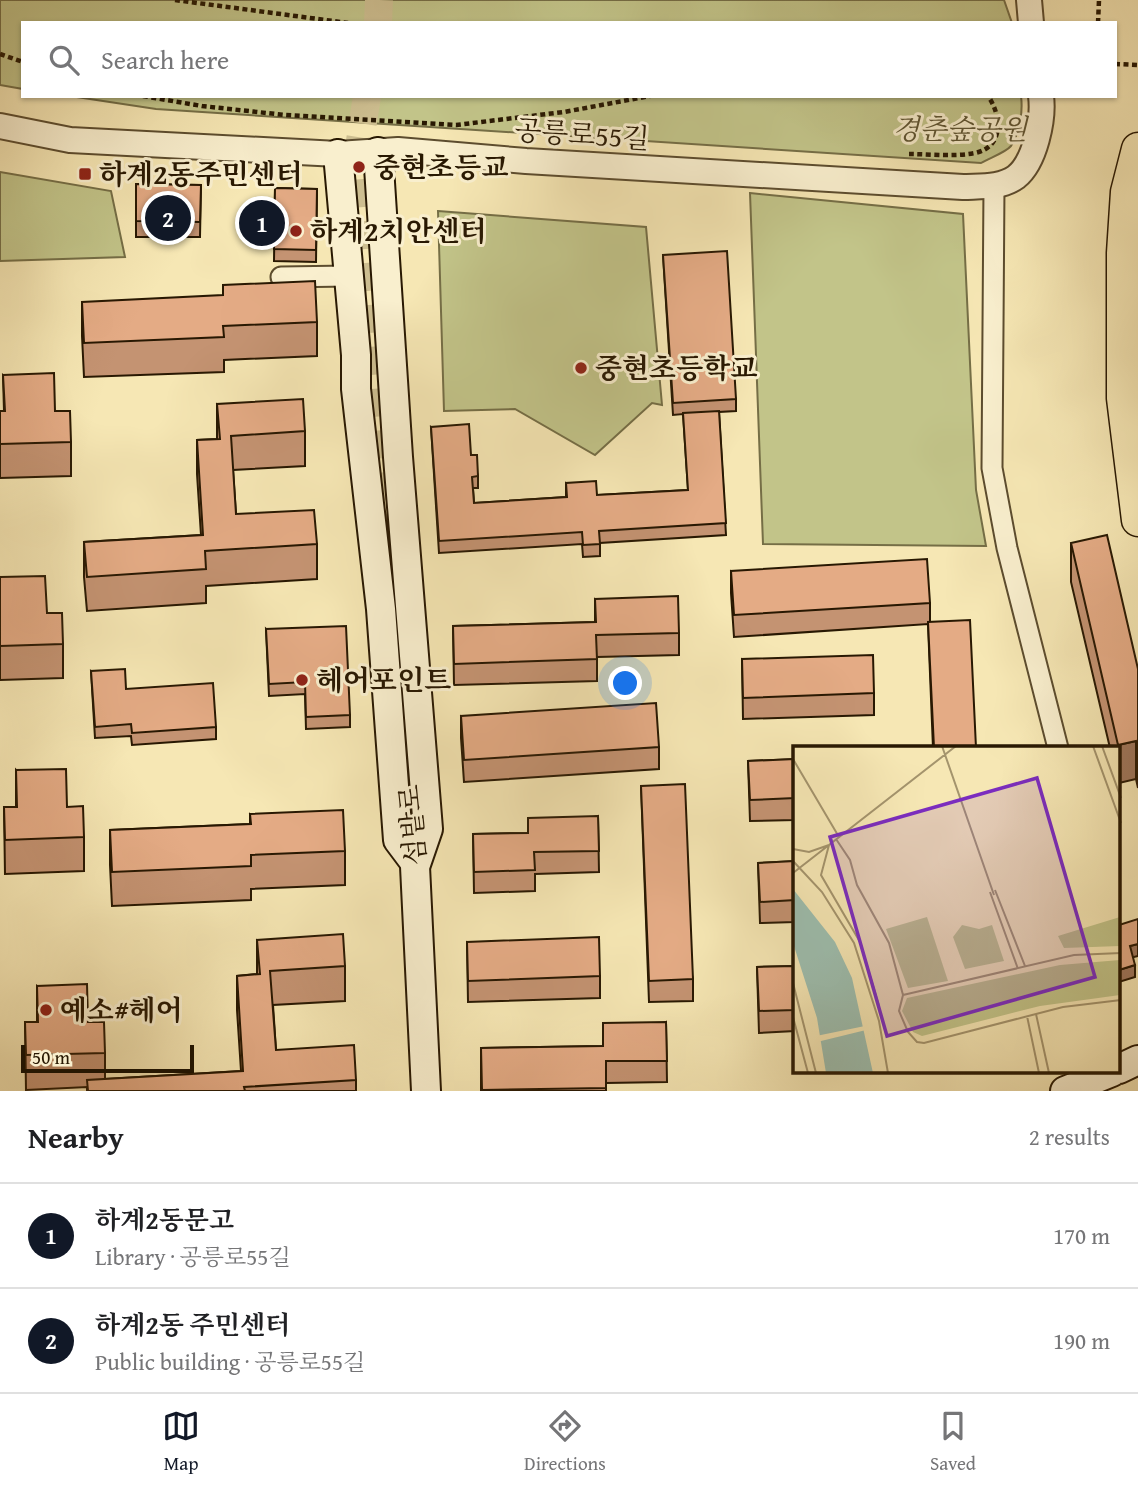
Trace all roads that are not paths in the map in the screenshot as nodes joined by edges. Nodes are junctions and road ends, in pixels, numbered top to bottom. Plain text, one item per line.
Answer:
1 (1028, 0) edge
2 (1031, 21) edge
3 (1041, 98) edge
4 (0, 126) edge
5 (1138, 149) edge
6 (378, 152) junction
7 (338, 154) junction
8 (995, 186) junction
9 (349, 276) junction
10 (281, 277) dead end
11 (1138, 520) edge
12 (390, 560) tunnel mouth
13 (1057, 746) edge
14 (416, 864) junction
15 (1138, 1060) edge
16 (1120, 1069) edge
17 (1104, 1077) edge
18 (426, 1091) edge
19 (1065, 1091) edge

1 - 2 street
3 - 8 street
4 - 7 street, 공릉로55길
5 - 11 highway
6 - 7 street, 공릉로55길
6 - 8 street, 공릉로55길
6 - 14 main road
7 - 9 main road
8 - 13 street
9 - 10 street
9 - 14 main road
12 - 14 main road, 섬밭로
14 - 18 main road, 섬밭로
15 - 16 main road
17 - 19 main road

